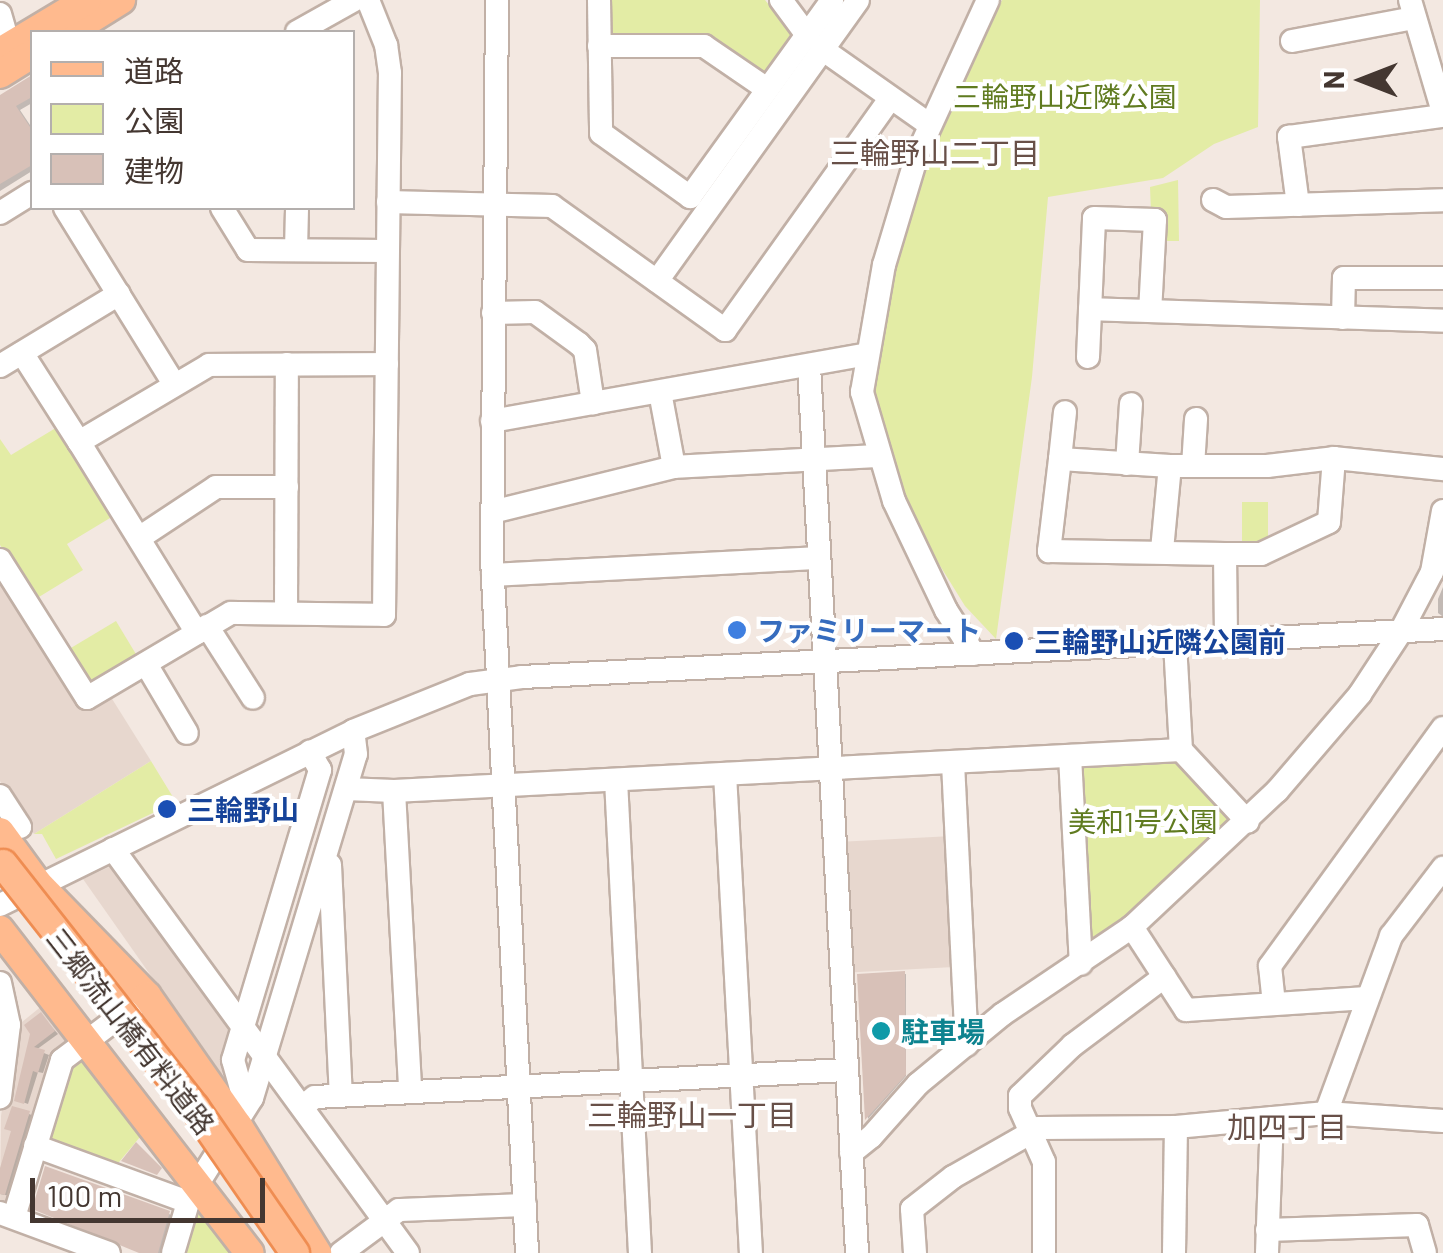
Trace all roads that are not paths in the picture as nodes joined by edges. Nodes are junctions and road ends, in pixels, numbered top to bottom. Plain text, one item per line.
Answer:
1 (87, 0) edge
2 (120, 0) edge
3 (354, 0) edge
4 (368, 0) edge
5 (497, 0) edge
6 (598, 0) edge
7 (781, 0) edge
8 (832, 0) edge
9 (858, 0) edge
10 (988, 0) edge
11 (1412, 9) edge
12 (0, 14) edge
13 (43, 30) edge
14 (71, 30) edge
15 (301, 30) edge
16 (1292, 41) dead end
17 (814, 42) junction
18 (599, 46) junction
19 (14, 50) edge
20 (1436, 67) edge
21 (0, 74) edge
22 (766, 89) junction
23 (890, 99) junction
24 (1443, 114) edge
25 (930, 125) junction
26 (30, 194) edge
27 (1213, 200) dead end
28 (1443, 200) edge
29 (388, 202) junction
30 (494, 202) junction
31 (1298, 205) junction
32 (65, 210) edge
33 (223, 210) edge
34 (297, 210) edge
35 (0, 213) edge
36 (296, 250) junction
37 (387, 252) junction
38 (1443, 278) edge
39 (656, 281) junction
40 (119, 294) junction
41 (1090, 309) junction
42 (1150, 311) junction
43 (494, 312) junction
44 (1344, 318) junction
45 (1443, 321) edge
46 (22, 353) junction
47 (867, 354) junction
48 (1088, 357) dead end
49 (287, 364) junction
50 (386, 364) junction
51 (0, 366) edge
52 (809, 366) junction
53 (174, 384) junction
54 (660, 392) junction
55 (593, 403) junction
56 (1131, 404) dead end
57 (1065, 412) dead end
58 (1196, 418) dead end
59 (492, 421) junction
60 (78, 442) junction
61 (880, 456) junction
62 (1334, 458) junction
63 (815, 460) junction
64 (1060, 460) junction
65 (1127, 464) junction
66 (1181, 466) junction
67 (674, 467) junction
68 (1443, 468) edge
69 (287, 486) junction
70 (1443, 511) edge
71 (492, 512) junction
72 (138, 538) junction
73 (1162, 550) junction
74 (1225, 554) junction
75 (819, 558) junction
76 (0, 560) edge
77 (493, 576) junction
78 (286, 613) junction
79 (202, 629) junction
80 (1443, 629) edge
81 (1400, 632) junction
82 (1226, 641) junction
83 (1175, 643) junction
84 (974, 654) junction
85 (825, 662) junction
86 (146, 664) junction
87 (497, 681) junction
88 (253, 698) dead end
89 (1443, 728) edge
90 (352, 731) junction
91 (187, 733) dead end
92 (1181, 750) junction
93 (310, 752) junction
94 (1070, 756) junction
95 (953, 764) junction
96 (831, 767) junction
97 (725, 774) junction
98 (616, 780) junction
99 (503, 785) junction
100 (346, 790) junction
101 (394, 791) junction
102 (0, 796) edge
103 (1248, 822) junction
104 (10, 829) edge
105 (329, 848) junction
106 (113, 849) junction
107 (2, 861) edge
108 (1440, 877) edge
109 (38, 884) junction
110 (0, 905) edge
111 (1132, 927) junction
112 (0, 930) edge
113 (1081, 964) junction
114 (1164, 977) junction
115 (0, 983) edge
116 (147, 996) junction
117 (1366, 998) junction
118 (1274, 1004) junction
119 (242, 1025) junction
120 (88, 1041) junction
121 (966, 1045) junction
122 (265, 1057) junction
123 (846, 1070) junction
124 (740, 1076) junction
125 (631, 1082) junction
126 (519, 1086) junction
127 (410, 1091) junction
128 (0, 1096) edge
129 (341, 1096) junction
130 (302, 1107) junction
131 (1326, 1113) junction
132 (242, 1116) junction
133 (1272, 1118) junction
134 (1443, 1118) edge
135 (1176, 1127) junction
136 (1030, 1131) junction
137 (36, 1146) junction
138 (851, 1153) junction
139 (193, 1193) junction
140 (525, 1205) junction
141 (7, 1215) edge
142 (386, 1222) junction
143 (1267, 1242) edge
144 (109, 1253) edge
145 (173, 1253) edge
146 (250, 1253) edge
147 (294, 1253) edge
148 (316, 1253) edge
149 (342, 1253) edge
150 (408, 1253) edge
151 (527, 1253) edge
152 (640, 1253) edge
153 (751, 1253) edge
154 (857, 1253) edge
155 (914, 1253) edge
156 (1044, 1253) edge
157 (1174, 1253) edge
158 (1426, 1253) edge

1 - 13 main road
2 - 14 main road
3 - 15 street
4 - 29 street
5 - 30 street
6 - 18 street
7 - 17 street
8 - 17 street
9 - 17 street
10 - 25 street
11 - 16 street
11 - 20 street
12 - 19 street
17 - 22 street
17 - 23 street
17 - 39 street
18 - 22 street
18 - 22 street
19 - 21 main road
20 - 24 street
23 - 25 street
23 - 39 street
24 - 31 street
25 - 47 street
26 - 35 street
27 - 31 street
28 - 31 street
29 - 30 street
29 - 37 street
30 - 39 street
30 - 43 street
32 - 40 street
33 - 36 street
34 - 36 street
36 - 37 street
37 - 50 street
38 - 44 street
40 - 46 street
40 - 53 street
41 - 42 street
41 - 42 street
41 - 48 street
42 - 44 street
43 - 55 street
43 - 59 street
44 - 45 street
46 - 51 street
46 - 60 street
47 - 52 street
47 - 61 street
49 - 50 street
49 - 53 street
49 - 69 street
50 - 78 street
52 - 54 street
52 - 63 street
53 - 60 street
54 - 55 street
54 - 67 street
55 - 59 street
56 - 65 street
57 - 64 street
58 - 66 street
59 - 71 street
60 - 72 street
61 - 63 street
61 - 84 street
62 - 66 street
62 - 68 street
62 - 74 street
63 - 67 street
63 - 75 street
64 - 65 street
64 - 73 street
65 - 66 street
66 - 73 street
67 - 71 street
69 - 72 street
69 - 78 street
70 - 81 street
71 - 77 street
72 - 79 street
73 - 74 street
74 - 82 street
75 - 77 street
75 - 85 street
76 - 86 street
77 - 87 street
78 - 79 street
79 - 86 street
79 - 88 street
80 - 81 street
81 - 82 street
81 - 103 street
82 - 83 street
83 - 84 street
83 - 92 street
84 - 85 street
85 - 87 street
85 - 96 street
86 - 91 street
87 - 90 street
87 - 99 street
89 - 118 street
90 - 93 street
90 - 100 street
92 - 94 street
92 - 103 street
93 - 106 street
93 - 119 street
94 - 95 street
94 - 113 street
95 - 96 street
95 - 121 street
96 - 97 street
96 - 123 street
97 - 98 street
97 - 124 street
98 - 99 street
98 - 125 street
99 - 101 street
99 - 126 street
100 - 101 street
100 - 105 street
101 - 127 street
102 - 104 street
103 - 111 street
104 - 109 main road
105 - 122 street
105 - 129 street
106 - 109 street
106 - 119 street
107 - 147 main road, 三郷流山橋有料道路, bridge
108 - 117 street
109 - 110 street
109 - 116 main road
111 - 113 street
111 - 114 street
112 - 120 main road
113 - 121 street
114 - 118 street
114 - 136 street
115 - 128 street
116 - 120 street
116 - 132 main road
117 - 118 street
117 - 131 street
119 - 122 street
119 - 132 street
120 - 137 street
120 - 139 main road
121 - 138 street
122 - 130 street
122 - 132 street
123 - 124 street
123 - 138 street
124 - 125 street
124 - 153 street
125 - 126 street
125 - 152 street
126 - 127 street
126 - 140 street
127 - 129 street
129 - 130 street
130 - 142 street
131 - 133 street
131 - 134 street
132 - 139 street
132 - 148 main road
133 - 135 street
133 - 143 street
135 - 136 street
135 - 157 street
136 - 155 street
136 - 156 street
137 - 139 street
137 - 141 street
138 - 154 street
139 - 145 street
139 - 146 main road
140 - 142 street
140 - 151 street
141 - 144 street
142 - 149 street
142 - 150 street
143 - 158 street

